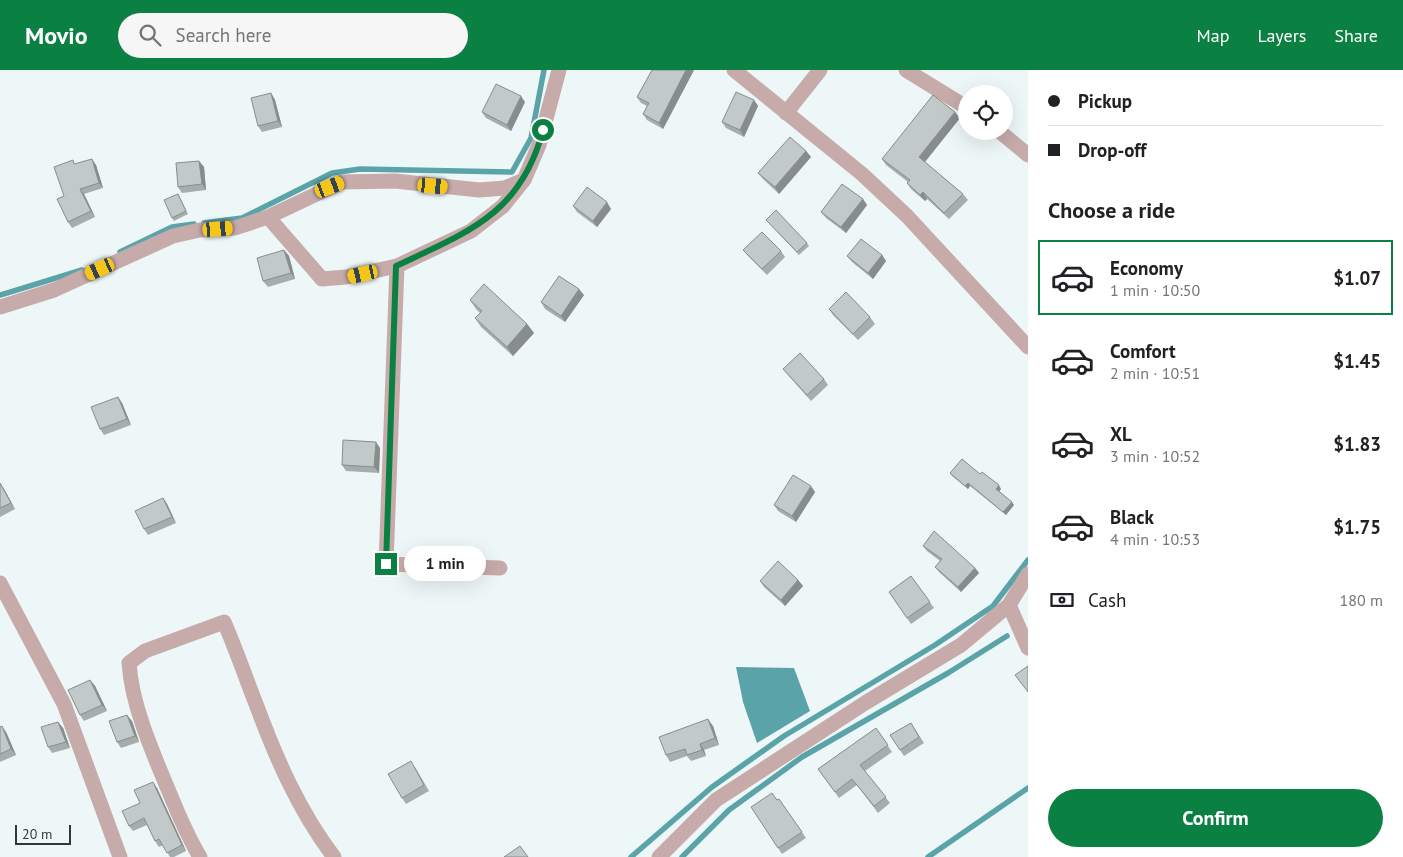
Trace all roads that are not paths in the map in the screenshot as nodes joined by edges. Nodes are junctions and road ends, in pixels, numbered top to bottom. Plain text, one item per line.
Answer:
1 (559, 70) edge
2 (734, 70) edge
3 (820, 70) edge
4 (906, 70) edge
5 (958, 102) edge
6 (786, 113) junction
7 (1010, 140) edge
8 (1028, 155) edge
9 (524, 180) junction
10 (268, 217) junction
11 (396, 266) junction
12 (0, 307) edge
13 (1028, 347) edge
14 (500, 568) dead end
15 (1028, 574) edge
16 (0, 583) edge
17 (1009, 605) junction
18 (1028, 648) edge
19 (120, 857) edge
20 (200, 857) edge
21 (334, 857) edge
22 (659, 857) edge

1 - 9 street
2 - 6 street
3 - 6 street
4 - 5 street
6 - 13 street
7 - 8 street
9 - 10 street
9 - 11 street
10 - 11 street
10 - 12 street
11 - 14 street
15 - 17 street
16 - 19 street
17 - 18 street
17 - 22 street
20 - 21 street

